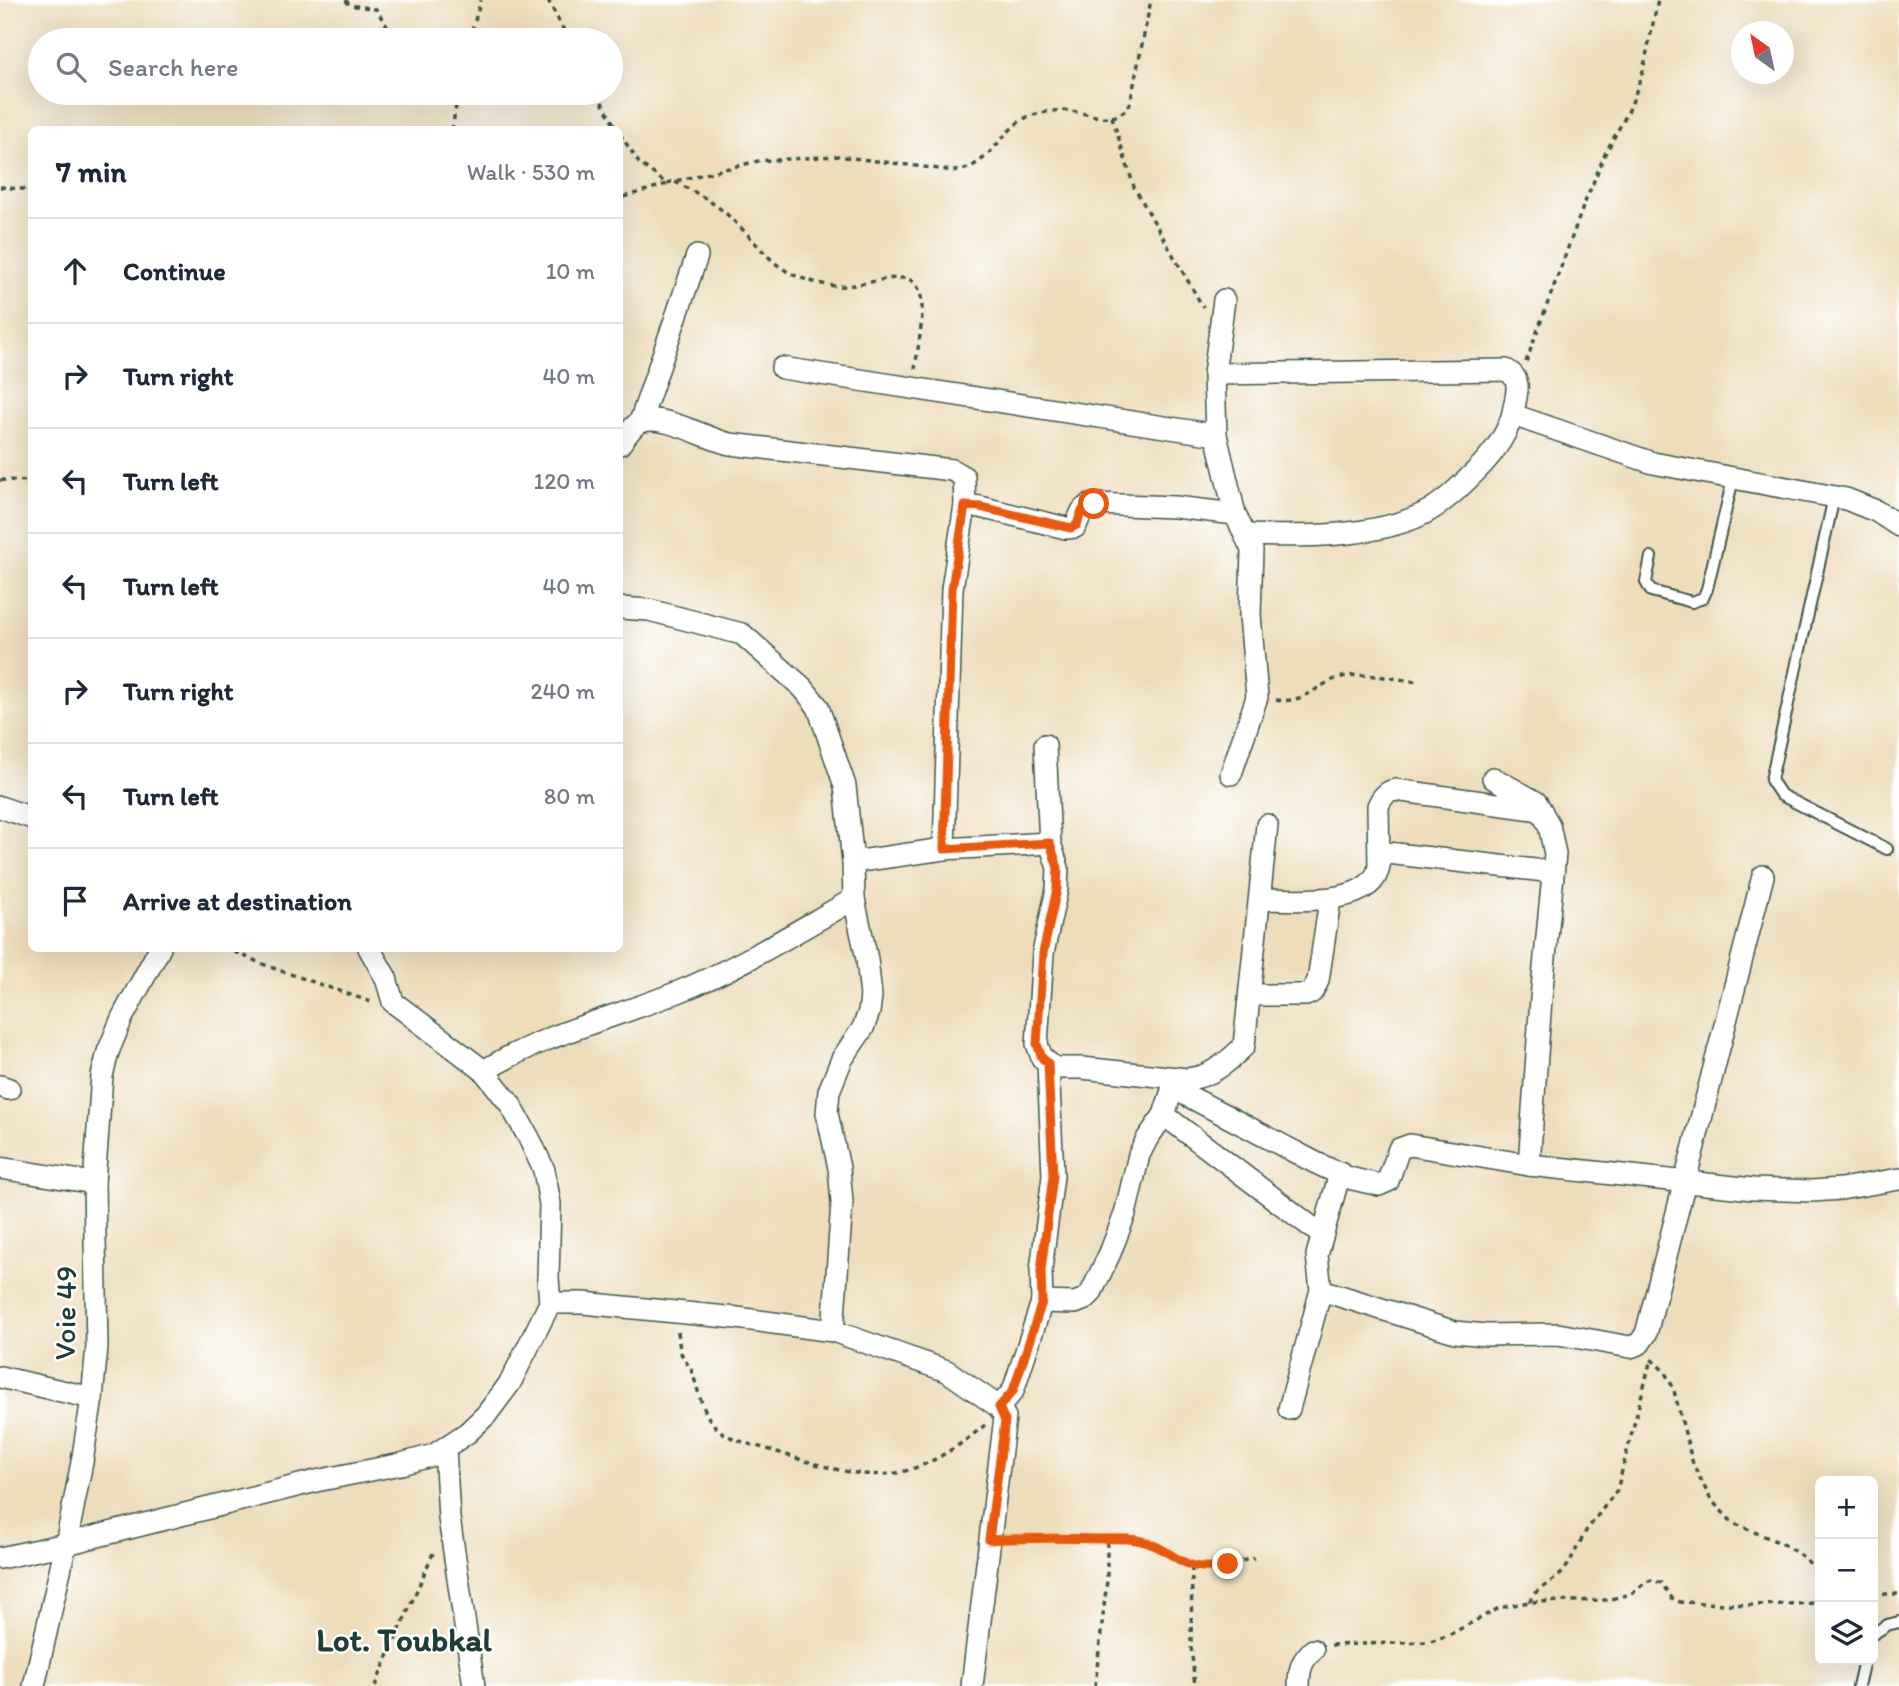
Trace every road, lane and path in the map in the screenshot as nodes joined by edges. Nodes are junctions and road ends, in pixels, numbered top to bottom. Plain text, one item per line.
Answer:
1 (346, 0) edge
2 (481, 0) edge
3 (548, 0) edge
4 (1151, 0) edge
5 (1658, 0) edge
6 (387, 28) edge
7 (473, 28) edge
8 (563, 28) edge
9 (456, 105) edge
10 (603, 105) edge
11 (1112, 117) junction
12 (453, 126) edge
13 (615, 126) edge
14 (623, 138) edge
15 (673, 181) junction
16 (667, 183) junction
17 (0, 187) edge
18 (28, 190) edge
19 (623, 197) edge
20 (697, 256) dead end
21 (1224, 300) dead end
22 (1220, 335) junction
23 (782, 368) dead end
24 (1214, 374) junction
25 (1518, 383) junction
26 (913, 388) junction
27 (1513, 415) junction
28 (639, 422) junction
29 (1216, 435) junction
30 (623, 441) edge
31 (1733, 479) junction
32 (0, 480) edge
33 (28, 481) edge
34 (1834, 497) junction
35 (965, 506) junction
36 (1235, 514) junction
37 (1899, 526) edge
38 (1245, 535) junction
39 (1651, 557) dead end
40 (623, 608) edge
41 (1419, 682) dead end
42 (1257, 697) junction
43 (1045, 746) dead end
44 (1231, 774) dead end
45 (1493, 778) dead end
46 (0, 807) edge
47 (1541, 810) junction
48 (28, 817) edge
49 (1267, 825) dead end
50 (1050, 843) junction
51 (944, 849) junction
52 (1886, 849) dead end
53 (1379, 852) junction
54 (853, 862) junction
55 (1553, 872) junction
56 (1763, 876) dead end
57 (854, 899) junction
58 (1261, 899) junction
59 (1330, 900) junction
60 (158, 952) edge
61 (234, 952) edge
62 (371, 952) edge
63 (1250, 995) junction
64 (393, 1002) junction
65 (1048, 1063) junction
66 (484, 1071) junction
67 (1175, 1083) junction
68 (1164, 1115) junction
69 (1529, 1165) junction
70 (0, 1168) edge
71 (1340, 1173) junction
72 (1899, 1179) edge
73 (1684, 1181) junction
74 (94, 1182) junction
75 (1322, 1235) junction
76 (1321, 1290) junction
77 (1042, 1302) junction
78 (550, 1303) junction
79 (674, 1313) junction
80 (833, 1331) junction
81 (0, 1377) edge
82 (92, 1398) junction
83 (1000, 1409) junction
84 (1289, 1409) dead end
85 (445, 1448) junction
86 (449, 1518) junction
87 (1107, 1539) junction
88 (989, 1540) junction
89 (66, 1544) junction
90 (0, 1558) edge
91 (1254, 1558) dead end
92 (1192, 1567) junction
93 (1815, 1568) edge
94 (1878, 1594) edge
95 (1899, 1594) edge
96 (1529, 1602) junction
97 (1815, 1603) edge
98 (1899, 1622) edge
99 (1878, 1631) edge
100 (1313, 1650) joint
101 (1863, 1665) edge
102 (34, 1686) edge
103 (375, 1686) edge
104 (474, 1686) edge
105 (972, 1686) edge
106 (1095, 1686) edge
107 (1195, 1686) edge
108 (1299, 1686) edge
109 (1858, 1686) edge

1 - 6 path
2 - 7 path
3 - 8 path
4 - 11 path
5 - 25 path
9 - 12 path
10 - 13 path
11 - 15 path
11 - 22 path
14 - 16 path
15 - 16 path
15 - 26 path
16 - 19 path
17 - 18 path
20 - 28 street
21 - 22 street
22 - 24 street
23 - 26 street
24 - 25 street
24 - 29 street
25 - 27 street
26 - 29 street
27 - 31 street
27 - 38 street
28 - 30 street
28 - 35 street
29 - 36 street
31 - 34 street
31 - 39 lane
32 - 33 path
34 - 37 street
34 - 52 lane
35 - 36 street
35 - 51 street
36 - 38 street
38 - 42 street
40 - 54 street
41 - 42 path
42 - 44 street
43 - 50 street
45 - 47 street
46 - 48 street
47 - 53 street
47 - 55 street
49 - 58 street
50 - 51 street
50 - 65 street
51 - 54 street
53 - 55 street
53 - 59 street
54 - 57 street
55 - 69 street
56 - 73 street
57 - 66 street
57 - 80 street
58 - 59 street
58 - 63 street
59 - 63 street
60 - 74 street, Voie 49
61 - 64 path
62 - 64 street
63 - 67 street
64 - 66 street
65 - 67 street
65 - 77 street
66 - 78 street
67 - 68 street
67 - 71 street
68 - 75 street
68 - 77 street
69 - 71 street
69 - 73 street
70 - 74 street
71 - 75 street
72 - 73 street
73 - 76 street
74 - 82 street, Voie 49
75 - 76 street
76 - 84 street
77 - 83 street
78 - 79 street
78 - 85 street
79 - 80 street
79 - 83 path
80 - 83 street
81 - 82 street
82 - 89 street, Voie 49
83 - 88 street
85 - 86 street
85 - 89 street
86 - 103 path
86 - 104 street
87 - 88 path
87 - 92 path
87 - 106 path
88 - 105 street
89 - 90 street
89 - 102 street, Voie 49
91 - 92 path
92 - 107 path
93 - 96 path
94 - 95 path
96 - 97 path
96 - 100 path
98 - 99 lane
100 - 108 street
101 - 109 lane

